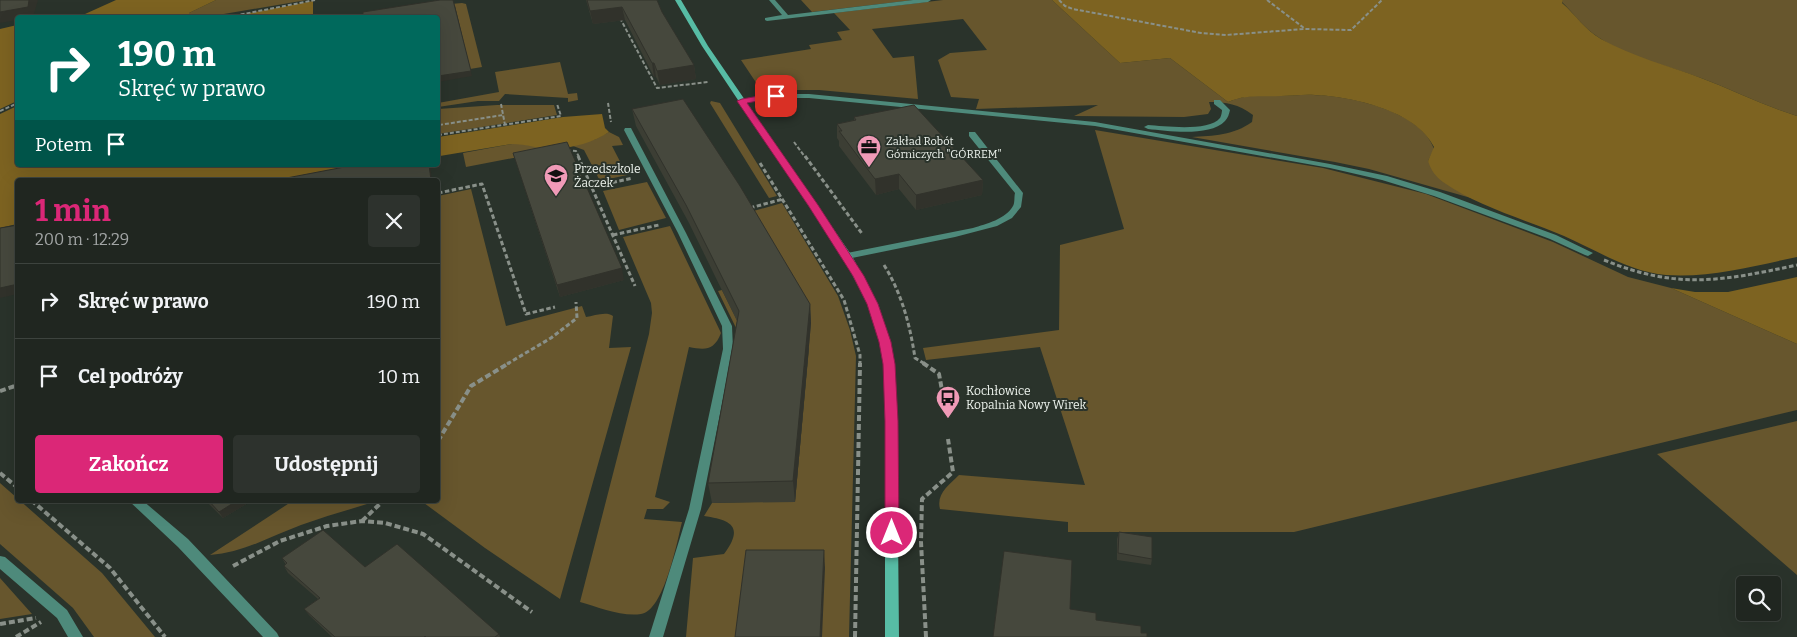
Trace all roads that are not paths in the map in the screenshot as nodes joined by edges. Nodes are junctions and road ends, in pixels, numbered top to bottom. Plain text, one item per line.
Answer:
1 (678, 0) edge
2 (772, 0) edge
3 (928, 0) edge
4 (787, 17) junction
5 (767, 19) dead end
6 (742, 101) junction
7 (1217, 102) dead end
8 (1095, 124) junction
9 (628, 130) dead end
10 (972, 134) dead end
11 (1588, 253) road end
12 (846, 256) junction
13 (137, 503) edge
14 (0, 561) edge
15 (76, 637) edge
16 (272, 637) edge
17 (656, 637) edge
18 (892, 637) edge

1 - 6 street
2 - 4 street
3 - 4 street
4 - 5 street
6 - 8 street
6 - 12 street
7 - 8 street
8 - 11 street
9 - 17 street
10 - 12 street
12 - 18 street
13 - 16 street
14 - 15 street

